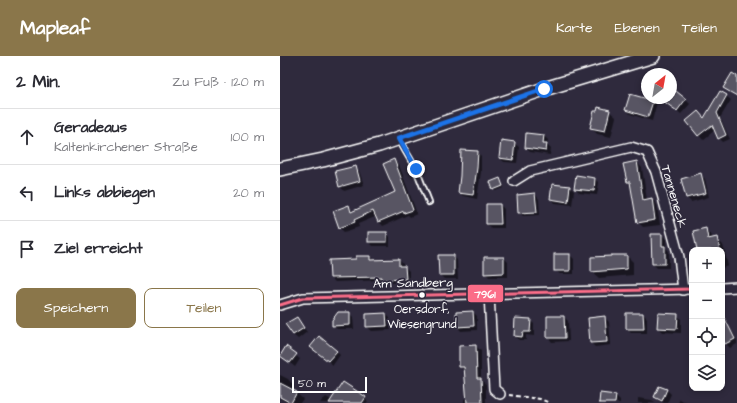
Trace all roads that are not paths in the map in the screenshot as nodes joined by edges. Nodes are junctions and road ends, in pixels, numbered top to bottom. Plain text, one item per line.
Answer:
1 (652, 56) edge
2 (399, 138) junction
3 (280, 169) edge
4 (514, 181) dead end
5 (429, 202) dead end
6 (737, 287) edge
7 (725, 288) edge
8 (688, 290) edge
9 (489, 294) junction
10 (280, 305) edge
11 (500, 394) road end

1 - 2 main road
2 - 3 main road
2 - 5 lane
4 - 8 street, Tanneneck
6 - 7 street
8 - 9 street, Am Sandberg
9 - 10 street, Am Sandberg
9 - 11 street

